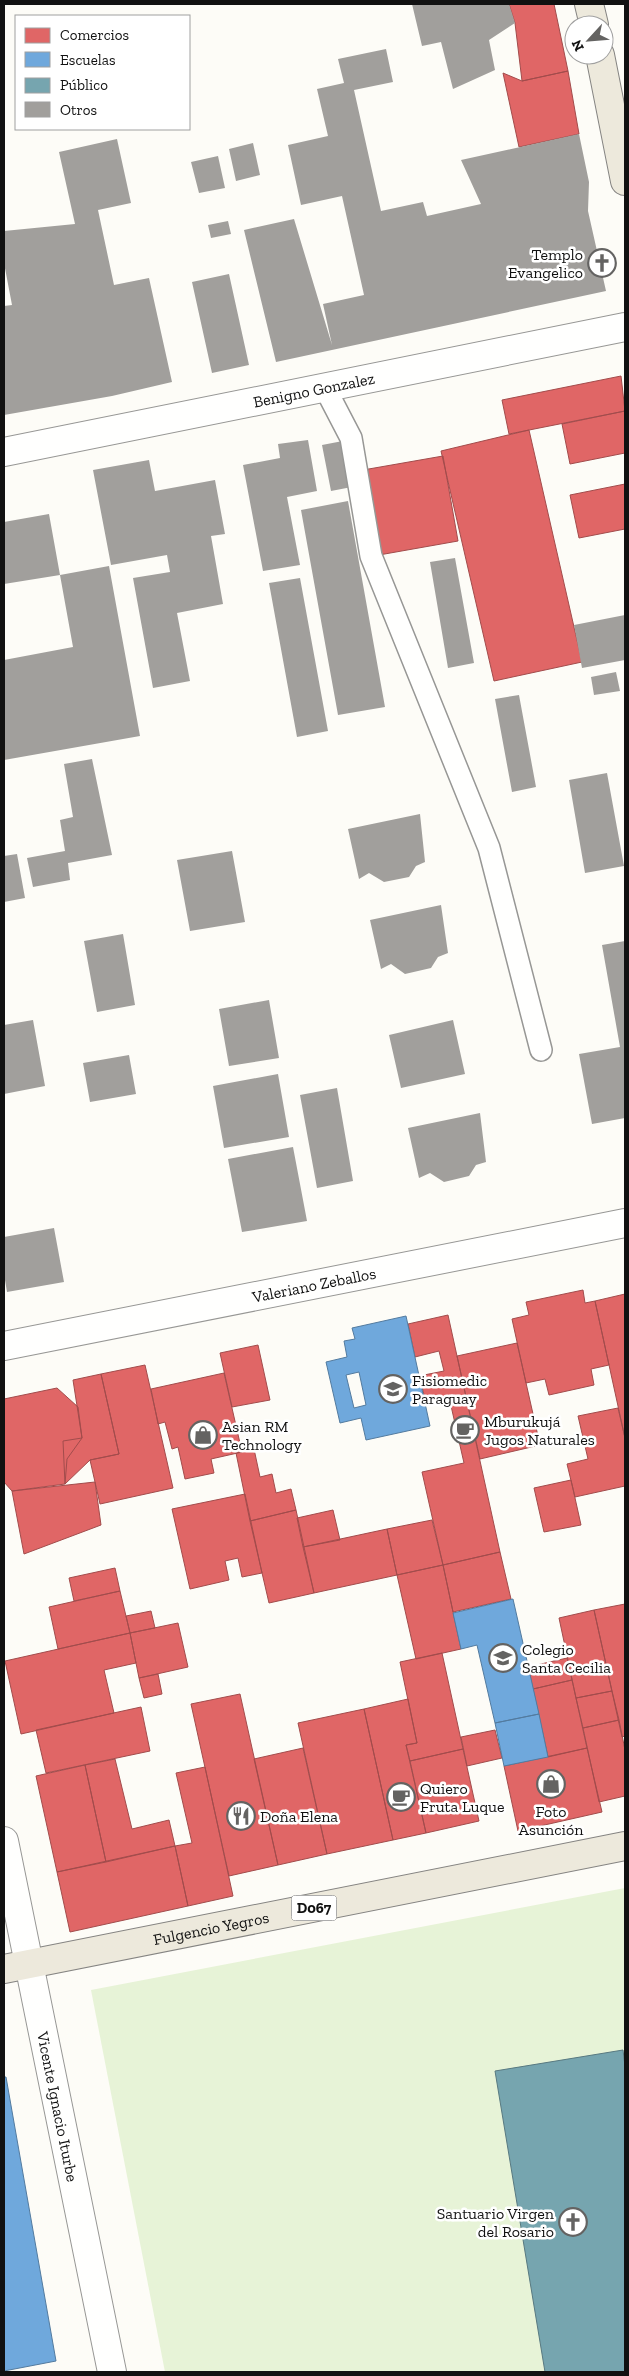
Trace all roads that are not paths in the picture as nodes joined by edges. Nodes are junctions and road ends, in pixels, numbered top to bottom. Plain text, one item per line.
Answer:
1 (602, 65) edge
2 (625, 181) edge
3 (625, 327) edge
4 (325, 388) junction
5 (4, 452) edge
6 (541, 1050) dead end
7 (625, 1223) edge
8 (4, 1346) edge
9 (4, 1842) edge
10 (625, 1846) edge
11 (16, 1967) edge
12 (112, 2372) edge

1 - 2 main road
3 - 4 street, Benigno Gonzalez
4 - 5 street, Benigno Gonzalez
4 - 6 lane
7 - 8 street, Valeriano Zeballos
9 - 11 street, Vicente Ignacio Iturbe
10 - 11 main road, Fulgencio Yegros / D067
11 - 12 street, Vicente Ignacio Iturbe

